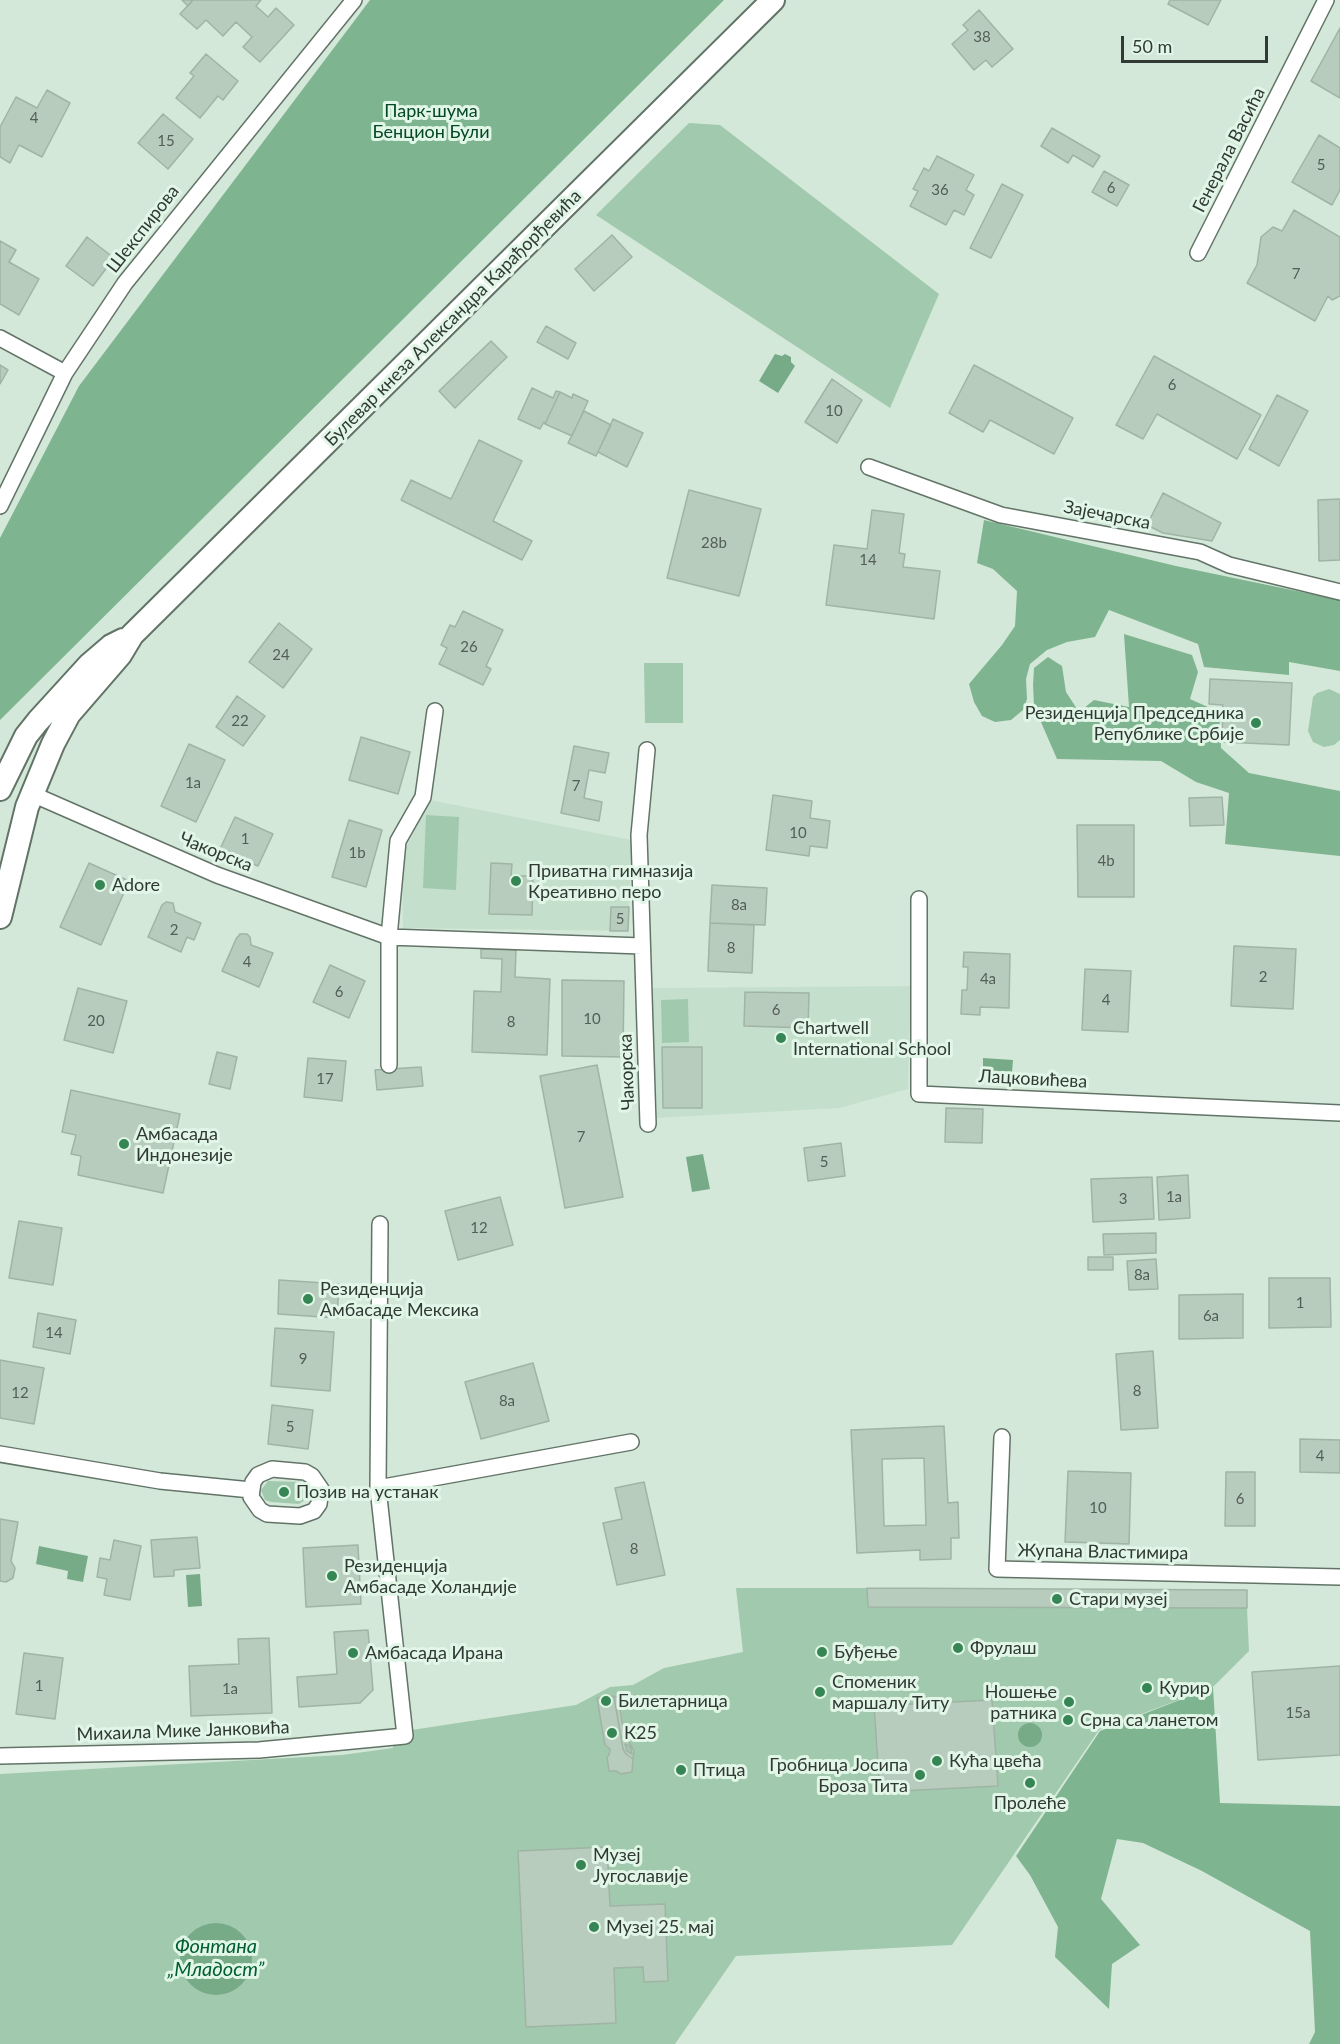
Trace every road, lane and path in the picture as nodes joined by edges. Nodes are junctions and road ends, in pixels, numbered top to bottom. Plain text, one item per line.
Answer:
1 (773, 0) edge
2 (1326, 0) edge
3 (347, 2) edge
4 (1198, 253) dead end
5 (0, 338) edge
6 (65, 373) junction
7 (869, 467) dead end
8 (0, 506) edge
9 (1340, 592) edge
10 (132, 635) junction
11 (435, 711) dead end
12 (26, 736) junction
13 (647, 750) dead end
14 (0, 761) edge
15 (0, 789) edge
16 (32, 794) junction
17 (4, 894) edge
18 (919, 900) dead end
19 (0, 917) edge
20 (389, 937) junction
21 (642, 946) junction
22 (389, 1065) dead end
23 (1340, 1113) edge
24 (648, 1124) dead end
25 (380, 1224) dead end
26 (1002, 1437) dead end
27 (631, 1442) dead end
28 (0, 1454) edge
29 (378, 1488) junction
30 (251, 1490) junction
31 (1340, 1577) edge
32 (0, 1756) edge

1 - 10 main road, Булевар кнеза Александра Карађорђевића
2 - 4 street, Генерала Васића
3 - 6 street, Шекспирова
5 - 6 street
6 - 8 street, Шекспирова
7 - 9 street, Зајечарска
10 - 12 main road, Булевар кнеза Александра Карађорђевића
10 - 16 main road, Булевар кнеза Александра Карађорђевића
11 - 20 street
12 - 14 main road
12 - 15 main road, Булевар кнеза Александра Карађорђевића
13 - 21 street, Чакорска
16 - 17 main road, Булевар кнеза Александра Карађорђевића
16 - 20 street, Чакорска
17 - 19 main road, Булевар кнеза Александра Карађорђевића
18 - 23 street, Лацковићева
20 - 21 street, Чакорска
20 - 22 street
21 - 24 street, Чакорска
25 - 29 street, Михаила Мике Јанковића
26 - 31 street, Жупана Властимира
27 - 29 street
28 - 30 street
29 - 32 street, Михаила Мике Јанковића
30 - 30 street

